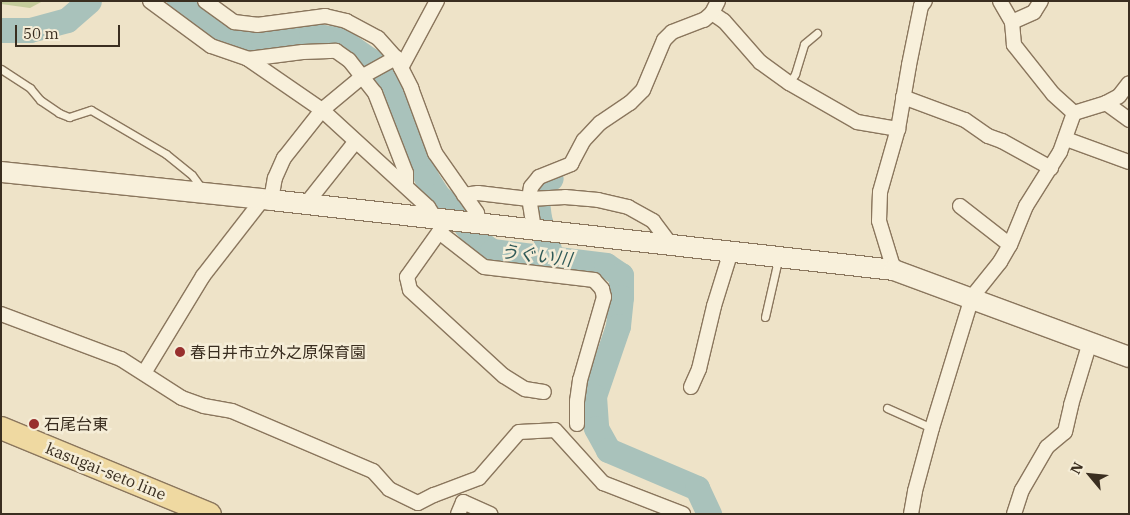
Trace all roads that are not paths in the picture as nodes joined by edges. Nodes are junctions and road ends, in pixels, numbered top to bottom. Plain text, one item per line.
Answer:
1 (150, 1) edge
2 (205, 1) edge
3 (437, 1) edge
4 (925, 1) edge
5 (1000, 1) edge
6 (1041, 1) edge
7 (715, 7) edge
8 (1012, 22) junction
9 (817, 33) dead end
10 (248, 59) junction
11 (398, 63) junction
12 (1, 69) edge
13 (363, 76) junction
14 (789, 83) junction
15 (1129, 83) edge
16 (903, 97) junction
17 (1106, 103) junction
18 (322, 110) junction
19 (1074, 113) junction
20 (1129, 120) edge
21 (898, 129) junction
22 (1066, 139) junction
23 (356, 141) junction
24 (1129, 162) edge
25 (1051, 168) junction
26 (1, 172) edge
27 (406, 186) junction
28 (205, 194) junction
29 (464, 194) junction
30 (529, 198) junction
31 (267, 200) junction
32 (306, 204) junction
33 (960, 206) dead end
34 (441, 223) junction
35 (479, 223) junction
36 (534, 229) junction
37 (671, 245) junction
38 (1010, 245) junction
39 (731, 251) junction
40 (778, 257) junction
41 (894, 270) junction
42 (972, 297) junction
43 (1, 314) edge
44 (765, 317) dead end
45 (1090, 342) junction
46 (1129, 357) edge
47 (144, 373) junction
48 (691, 387) dead end
49 (544, 392) dead end
50 (887, 408) dead end
51 (577, 424) dead end
52 (1, 428) edge
53 (932, 428) junction
54 (210, 514) edge
55 (458, 514) edge
56 (490, 514) edge
57 (682, 514) edge
58 (911, 514) edge
59 (1014, 514) edge

1 - 10 street
2 - 11 street
3 - 11 street
4 - 16 street
5 - 8 street
6 - 8 street
7 - 14 street
7 - 30 street
8 - 19 street
9 - 14 lane
10 - 13 street
10 - 18 street
11 - 13 street
11 - 29 street
12 - 28 lane
13 - 18 street
13 - 27 street
14 - 21 street
15 - 17 street
16 - 21 street
16 - 25 street
17 - 19 street
17 - 20 street
18 - 23 street
18 - 31 street
19 - 22 street
21 - 41 street
22 - 24 street
22 - 25 street
23 - 27 street
23 - 32 street
25 - 38 street
26 - 28 street
27 - 34 street
28 - 31 street
29 - 30 street
29 - 35 street
30 - 36 street
30 - 37 street
31 - 32 street
31 - 47 street
32 - 34 street
33 - 38 street
34 - 35 street
34 - 49 street
34 - 51 street
35 - 36 street
36 - 37 street
37 - 39 street
38 - 42 street
39 - 40 street
39 - 48 street
40 - 41 street
40 - 44 lane
41 - 42 street
42 - 45 street
42 - 53 street
43 - 47 street
45 - 46 street
45 - 59 street
47 - 57 street
50 - 53 lane
52 - 54 main road, kasugai-seto line
53 - 58 street
55 - 56 street

